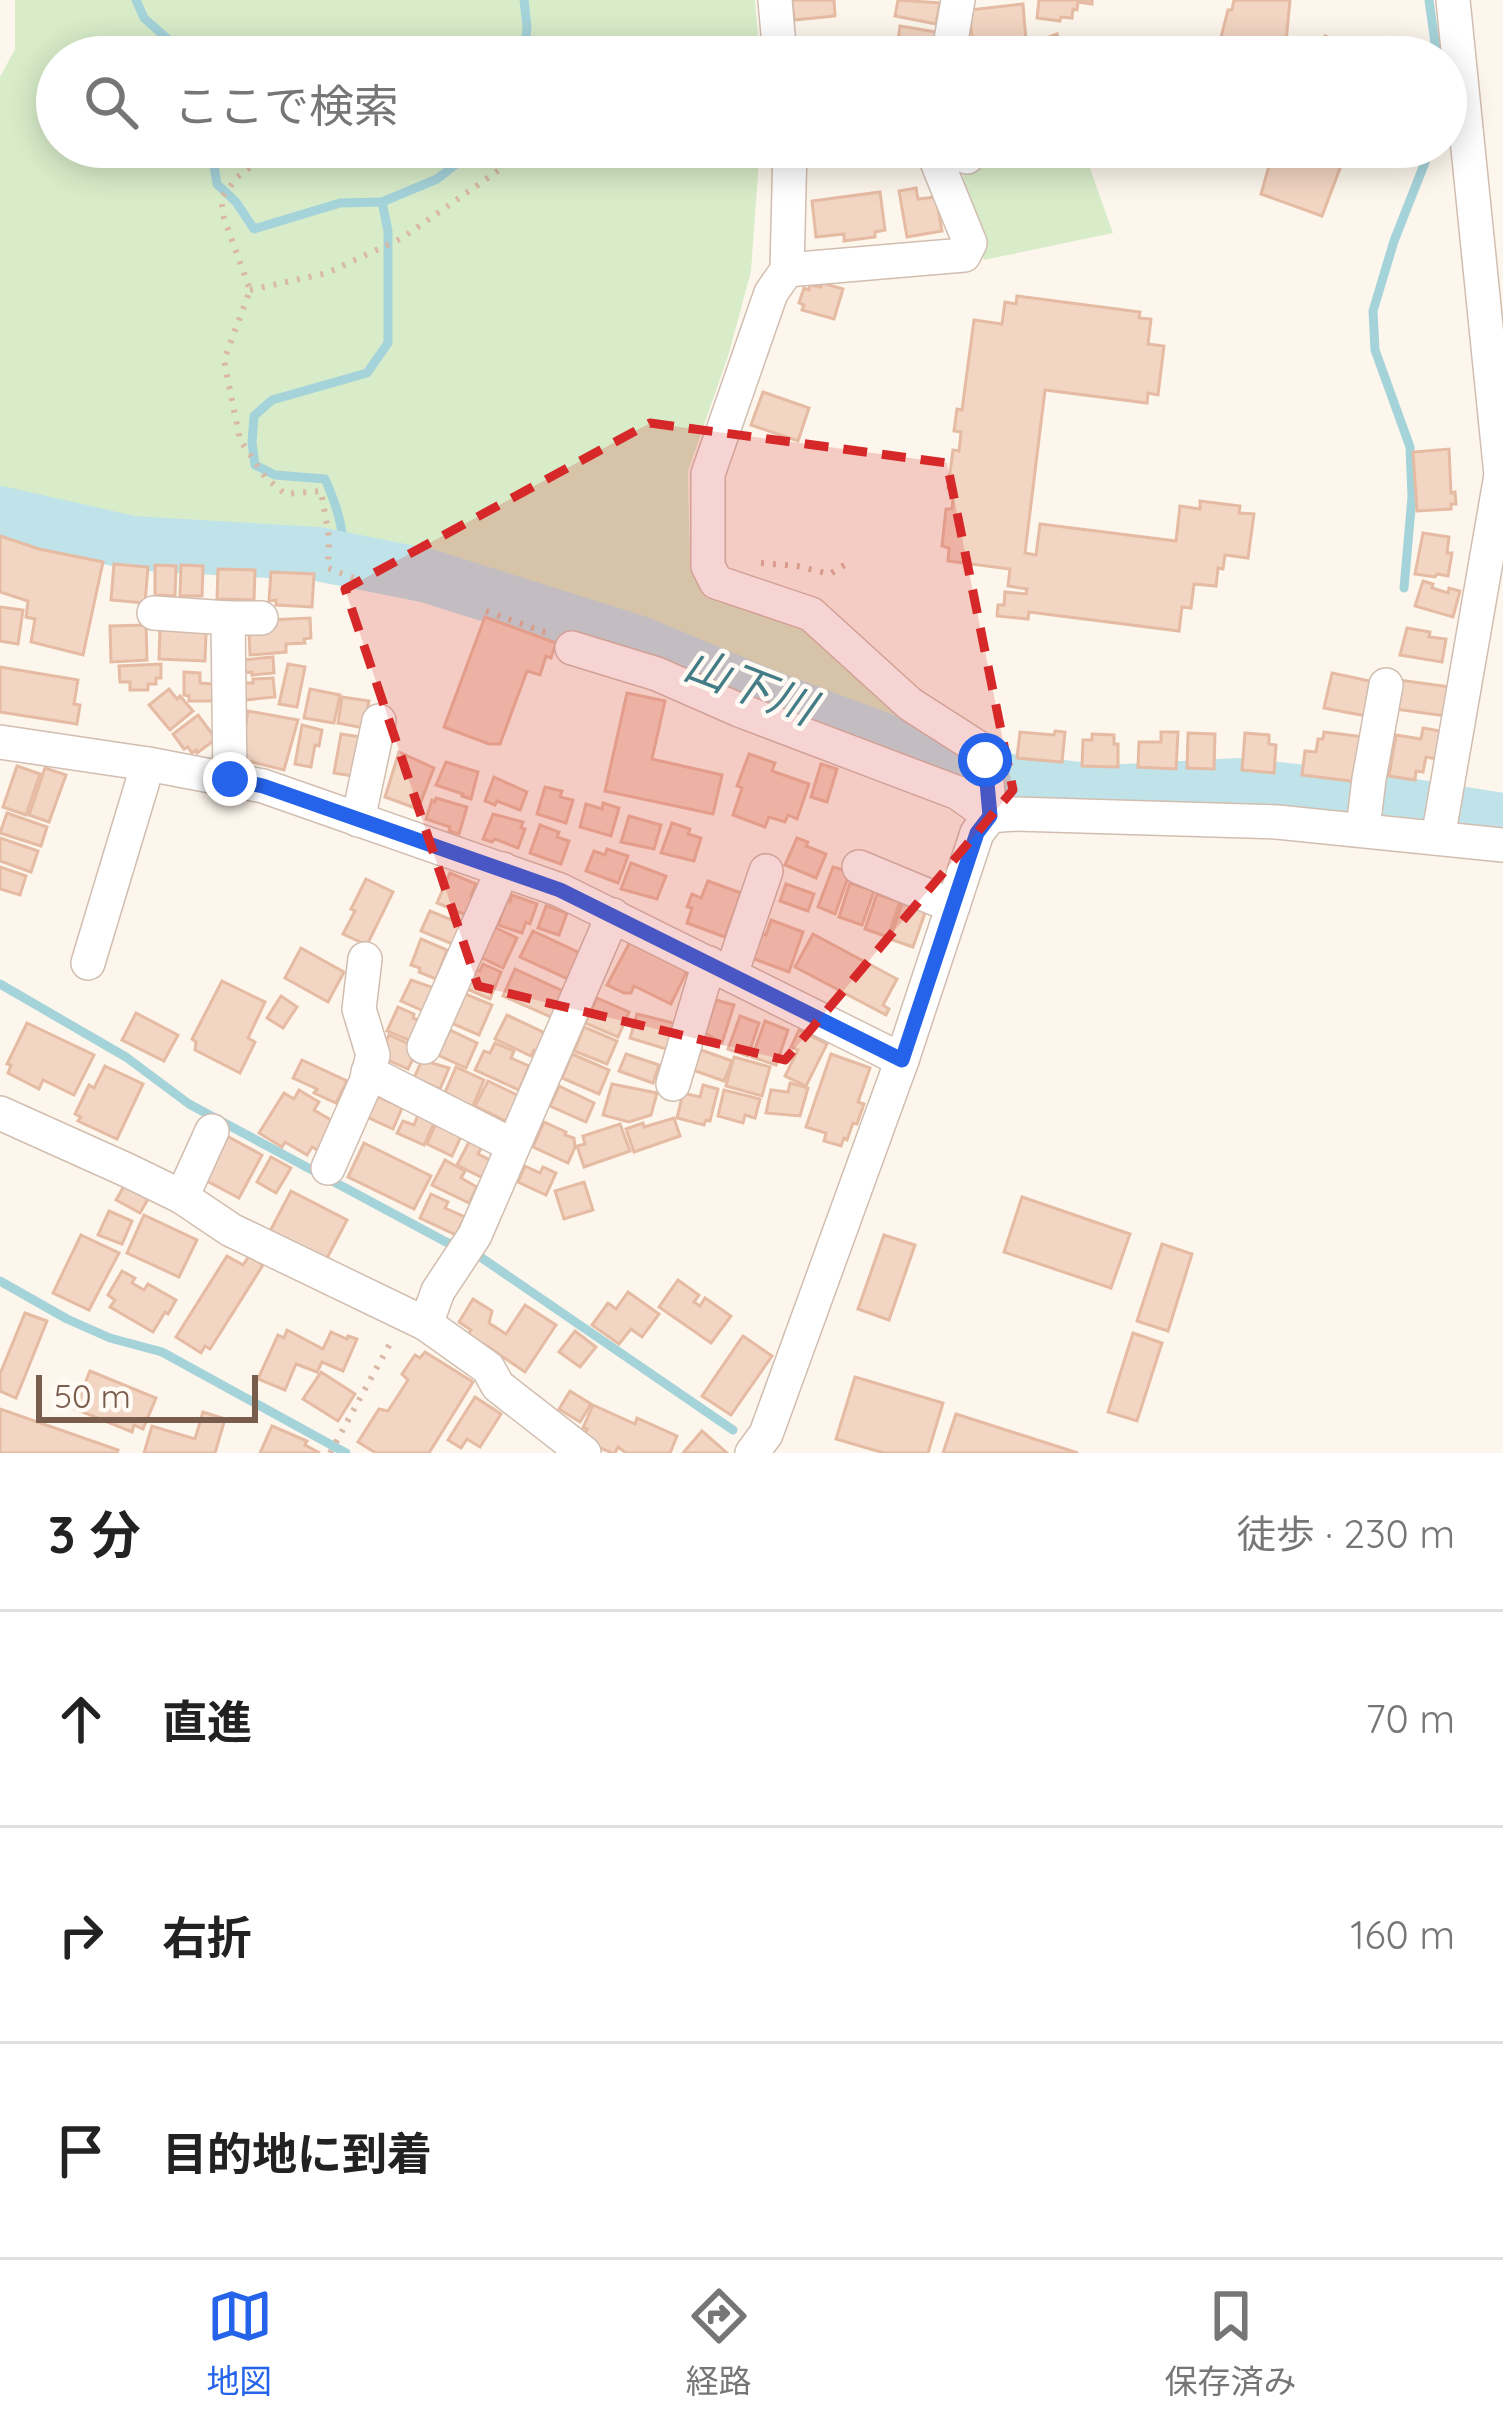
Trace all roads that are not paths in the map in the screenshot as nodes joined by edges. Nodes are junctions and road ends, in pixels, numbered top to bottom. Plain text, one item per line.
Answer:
1 (775, 0) edge
2 (958, 0) edge
3 (1453, 0) edge
4 (778, 36) edge
5 (952, 36) edge
6 (1457, 36) edge
7 (1467, 139) edge
8 (789, 168) edge
9 (940, 168) edge
10 (787, 270) junction
11 (154, 613) dead end
12 (572, 648) road end
13 (1386, 685) dead end
14 (379, 721) dead end
15 (4, 753) edge
16 (148, 764) junction
17 (230, 779) junction
18 (987, 788) junction
19 (1366, 807) junction
20 (358, 820) junction
21 (1440, 831) junction
22 (1503, 845) edge
23 (859, 867) dead end
24 (503, 869) junction
25 (766, 871) dead end
26 (952, 907) junction
27 (613, 916) junction
28 (365, 959) dead end
29 (88, 963) dead end
30 (720, 968) junction
31 (424, 1047) dead end
32 (902, 1060) junction
33 (368, 1072) junction
34 (673, 1084) dead end
35 (0, 1113) edge
36 (212, 1131) dead end
37 (512, 1145) junction
38 (328, 1168) dead end
39 (182, 1198) junction
40 (416, 1320) junction
41 (768, 1447) edge
42 (584, 1453) edge

1 - 4 street
2 - 5 street
3 - 6 street
7 - 21 street
8 - 10 street
9 - 10 street
10 - 18 street
11 - 17 street
12 - 18 street
13 - 19 street
14 - 20 street
15 - 16 street
16 - 17 street
16 - 29 street
17 - 20 street
18 - 19 street
18 - 26 street
19 - 21 street
20 - 24 street
21 - 22 street
23 - 26 street
24 - 27 street
24 - 31 street
25 - 30 street
26 - 32 street
27 - 30 street
27 - 37 street
28 - 33 street
30 - 32 street
30 - 34 street
32 - 41 street
33 - 37 street
33 - 38 street
35 - 39 street
36 - 39 street
37 - 40 street
39 - 40 street
40 - 42 street

